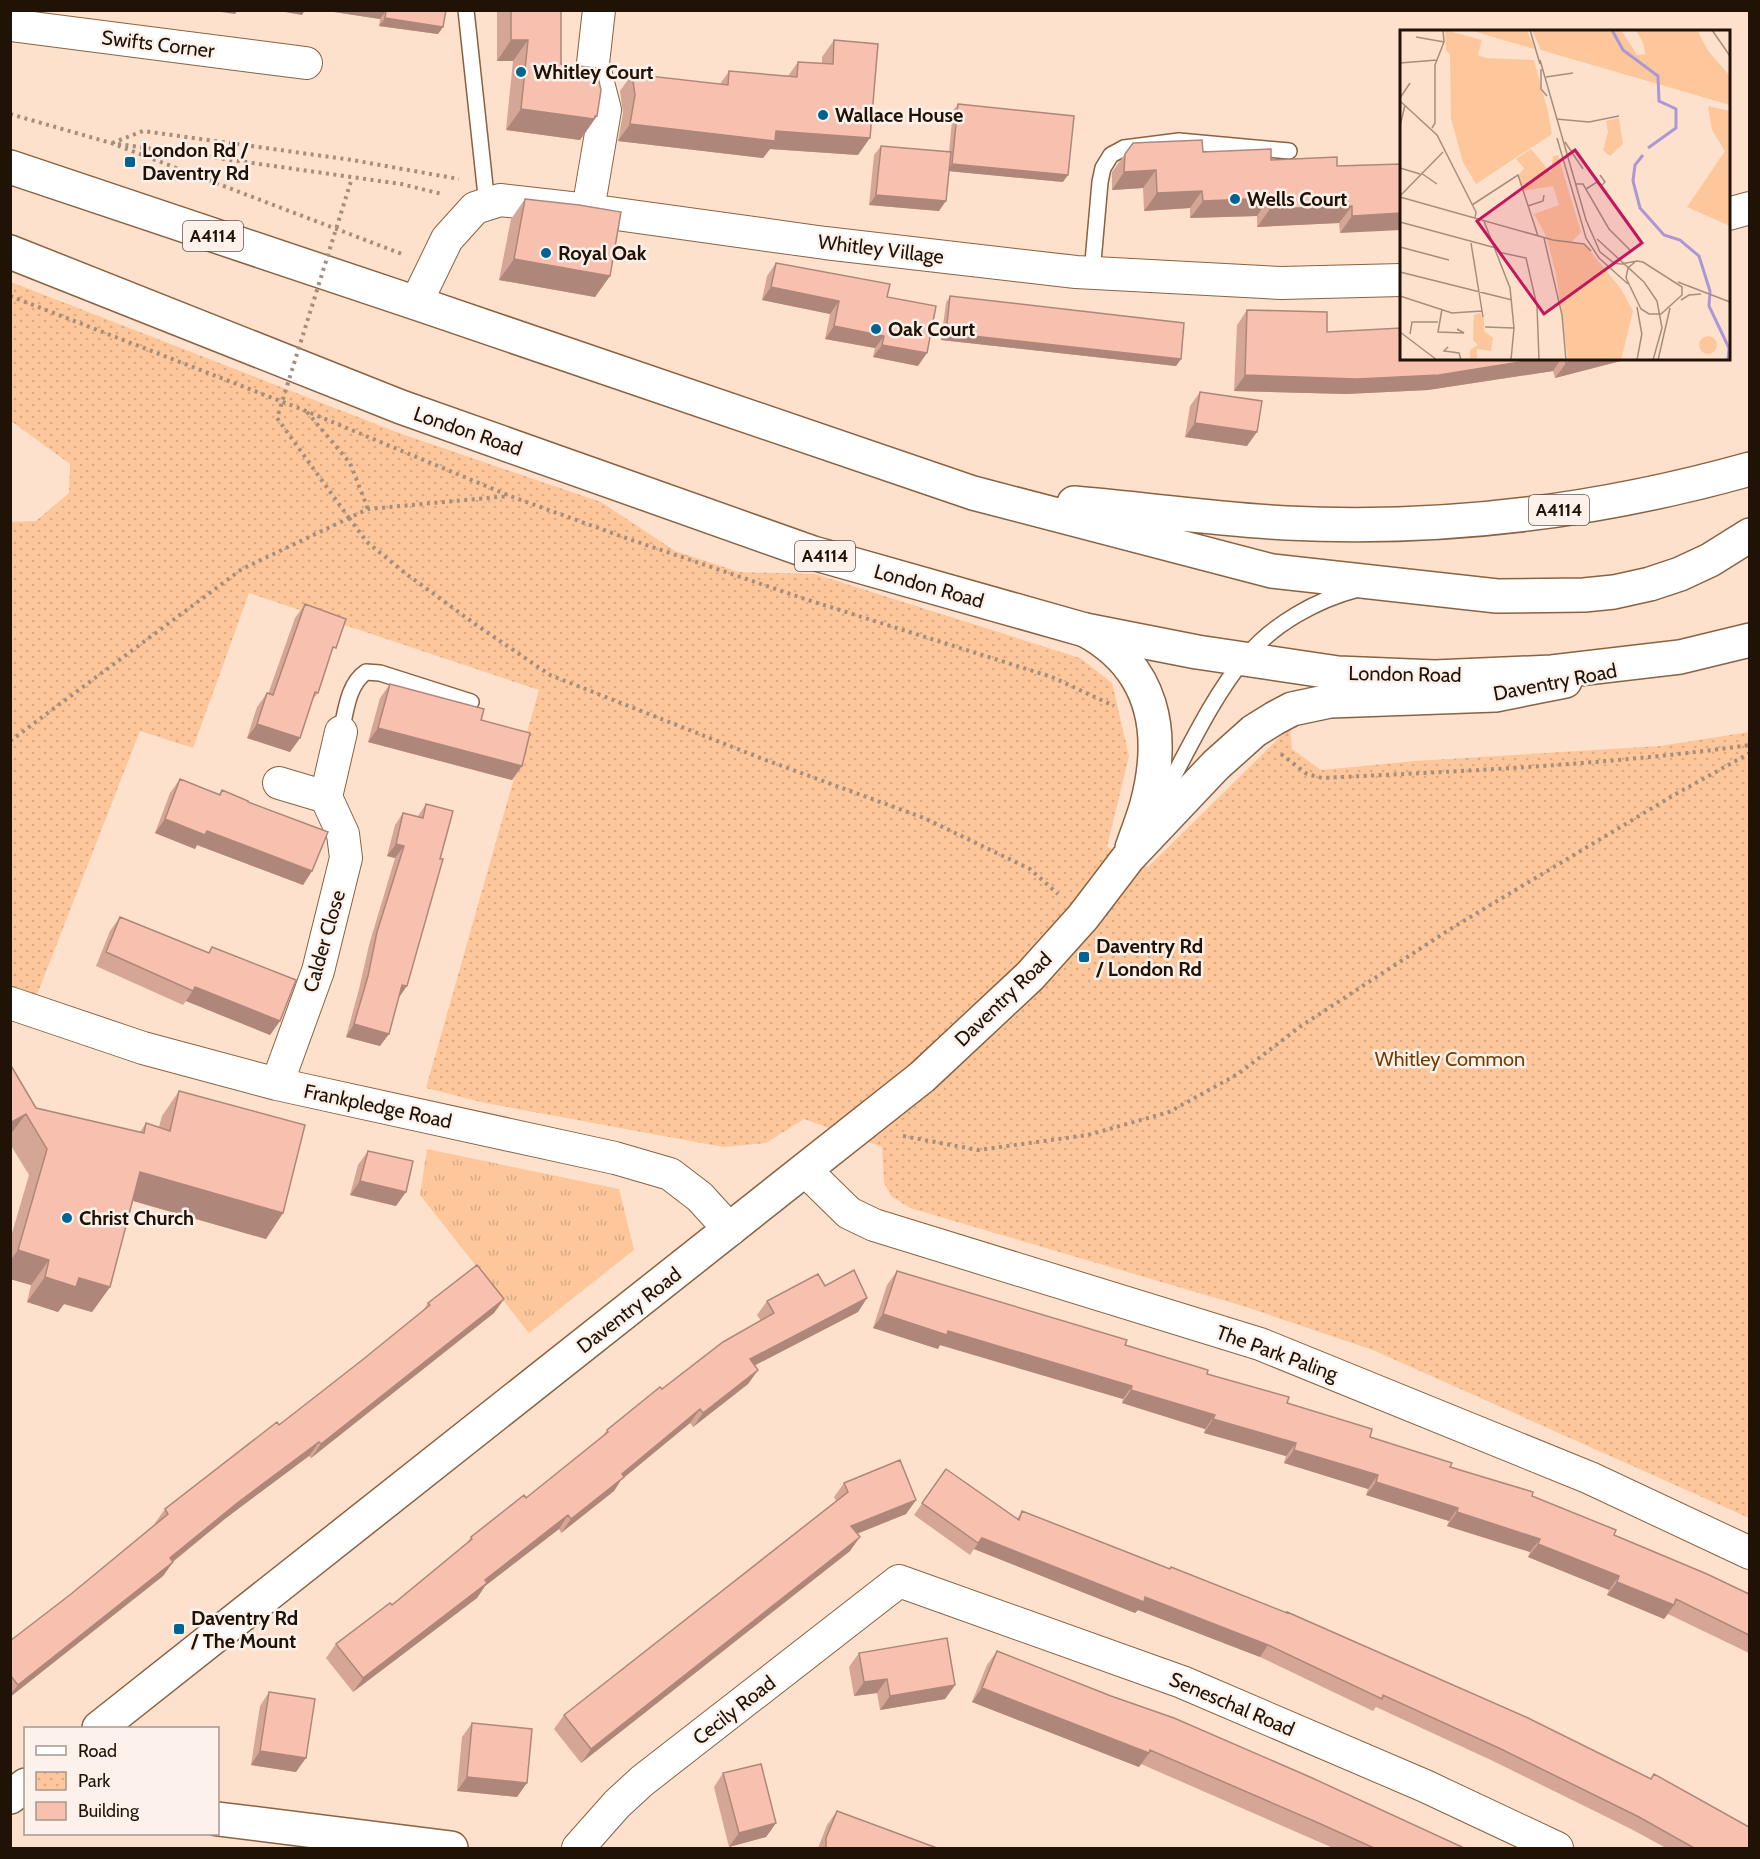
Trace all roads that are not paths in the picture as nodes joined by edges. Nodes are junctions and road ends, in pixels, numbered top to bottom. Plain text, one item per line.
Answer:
1 (466, 10) edge
2 (598, 10) edge
3 (10, 25) edge
4 (306, 63) dead end
5 (1289, 151) dead end
6 (10, 167) edge
7 (486, 194) junction
8 (1749, 208) edge
9 (588, 210) junction
10 (1730, 213) edge
11 (10, 252) edge
12 (1092, 273) junction
13 (1400, 280) edge
14 (416, 303) junction
15 (1749, 469) edge
16 (973, 493) junction
17 (1749, 535) edge
18 (1419, 587) junction
19 (1085, 630) junction
20 (1749, 640) edge
21 (1680, 657) junction
22 (1243, 660) junction
23 (471, 702) dead end
24 (341, 732) joint
25 (279, 783) dead end
26 (326, 797) junction
27 (1128, 858) junction
28 (10, 1003) edge
29 (277, 1084) junction
30 (805, 1170) junction
31 (730, 1230) junction
32 (1749, 1553) edge
33 (899, 1581) joint
34 (100, 1727) edge
35 (24, 1786) edge
36 (10, 1797) edge
37 (219, 1819) edge
38 (451, 1848) edge
39 (578, 1848) edge
40 (1557, 1848) edge

1 - 7 lane
2 - 9 street
3 - 4 street, Swifts Corner
5 - 12 lane
6 - 14 main road, A4114
7 - 9 street, Whitley Village
7 - 14 street, Whitley Village
8 - 10 street
9 - 12 street, Whitley Village
11 - 19 main road, London Road / A4114
12 - 13 street, Whitley Village
14 - 16 main road, A4114
15 - 16 main road, A4114
16 - 18 main road, A4114
17 - 18 main road, A4114
18 - 22 lane
19 - 22 main road, London Road / A4114
19 - 27 main road, Daventry Road
20 - 21 main road, London Road / A4114
21 - 22 main road, London Road / A4114
21 - 27 main road, Daventry Road
22 - 27 lane
23 - 24 lane
24 - 26 street
25 - 26 street
26 - 29 street, Calder Close
27 - 30 main road, Daventry Road
28 - 29 street, Frankpledge Road
29 - 31 street, Frankpledge Road
30 - 31 main road, Daventry Road
30 - 32 street, The Park Paling
31 - 34 main road, Daventry Road
33 - 39 street, Cecily Road
33 - 40 street, Seneschal Road
35 - 36 main road
37 - 38 main road

